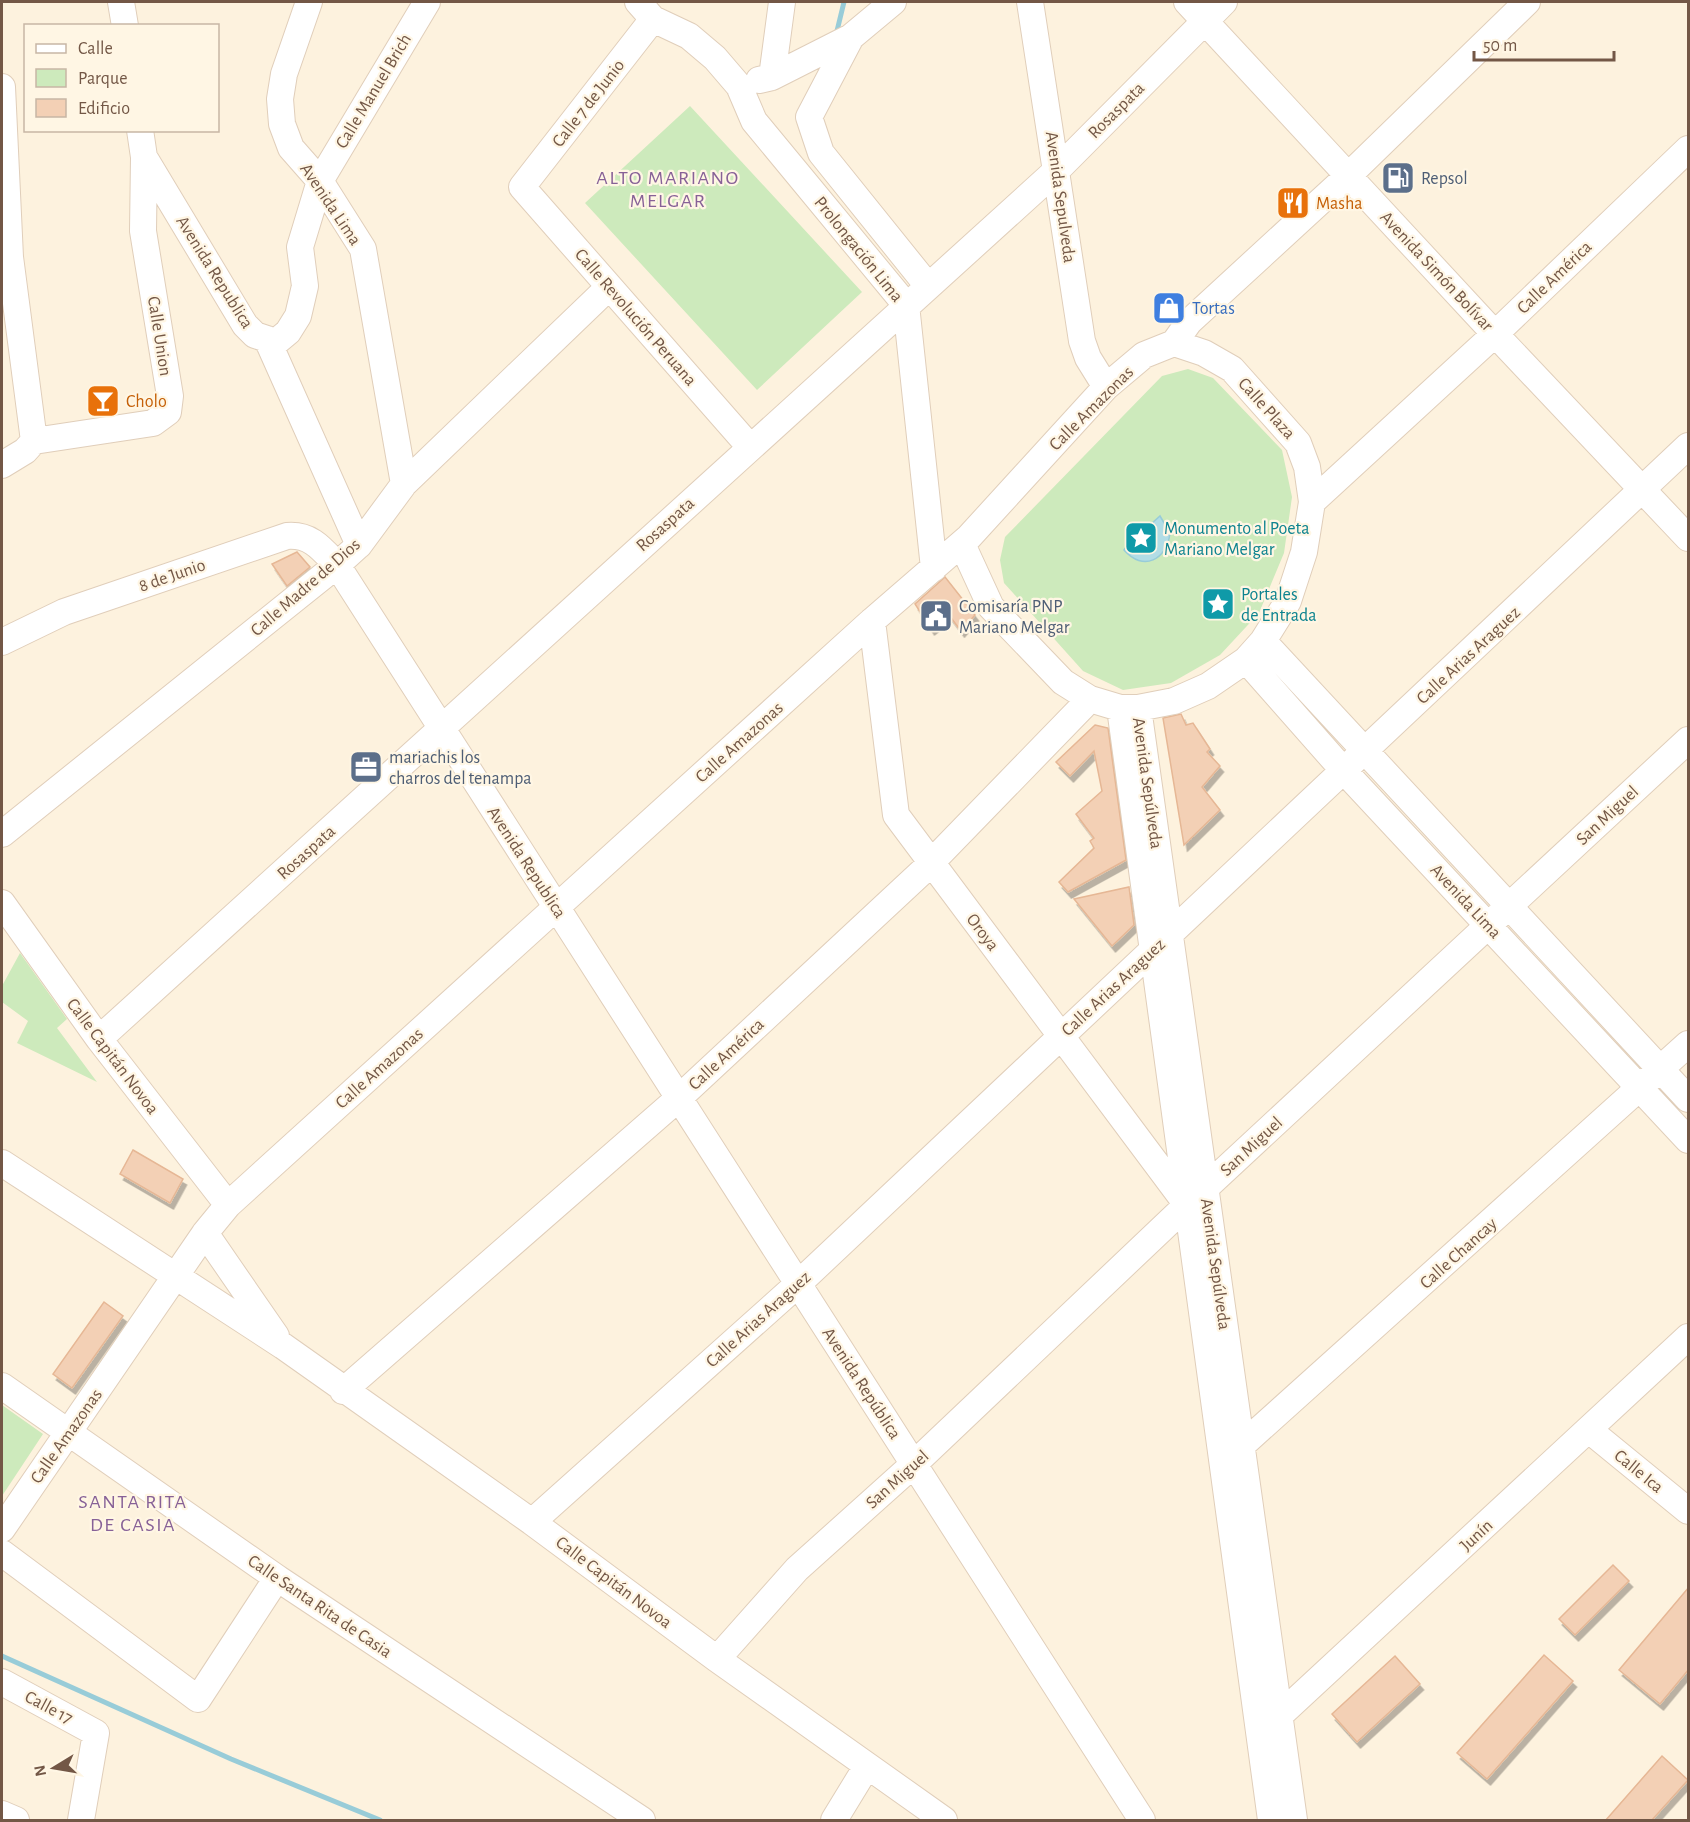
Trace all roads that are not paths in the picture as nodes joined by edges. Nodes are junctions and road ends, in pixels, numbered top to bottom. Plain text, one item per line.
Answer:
1 (121, 2) edge
2 (309, 2) edge
3 (427, 2) edge
4 (782, 2) edge
5 (893, 2) edge
6 (1030, 2) edge
7 (1187, 2) edge
8 (1224, 2) edge
9 (1527, 2) edge
10 (645, 10) edge
11 (1204, 20) junction
12 (125, 24) edge
13 (851, 37) junction
14 (772, 76) junction
15 (739, 86) junction
16 (2, 87) edge
17 (140, 132) edge
18 (1689, 149) edge
19 (144, 157) junction
20 (1058, 169) junction
21 (1349, 175) junction
22 (320, 181) junction
23 (522, 187) joint
24 (6, 258) edge
25 (928, 286) junction
26 (609, 287) junction
27 (906, 305) junction
28 (1495, 334) junction
29 (267, 339) junction
30 (1174, 343) junction
31 (1106, 387) junction
32 (34, 441) junction
33 (1689, 446) edge
34 (750, 447) junction
35 (2, 465) edge
36 (404, 484) junction
37 (1642, 490) junction
38 (1312, 502) junction
39 (1689, 538) edge
40 (962, 544) junction
41 (359, 545) junction
42 (337, 565) junction
43 (934, 568) junction
44 (872, 621) junction
45 (1263, 641) junction
46 (2, 642) edge
47 (1246, 660) junction
48 (1090, 699) junction
49 (1129, 708) junction
50 (442, 728) junction
51 (1689, 740) edge
52 (1365, 752) junction
53 (1344, 771) junction
54 (2, 834) edge
55 (932, 863) junction
56 (2, 903) edge
57 (1509, 906) junction
58 (557, 908) junction
59 (1488, 925) junction
60 (1161, 941) junction
61 (1060, 1035) junction
62 (99, 1039) junction
63 (1689, 1044) edge
64 (1661, 1070) junction
65 (1640, 1090) junction
66 (680, 1097) junction
67 (1689, 1099) edge
68 (1689, 1140) edge
69 (2, 1163) edge
70 (1196, 1197) junction
71 (228, 1205) junction
72 (205, 1233) junction
73 (176, 1276) junction
74 (798, 1284) junction
75 (1689, 1336) edge
76 (283, 1346) junction
77 (2, 1386) edge
78 (343, 1391) junction
79 (1589, 1430) junction
80 (68, 1432) junction
81 (1231, 1448) junction
82 (914, 1464) junction
83 (1689, 1511) edge
84 (532, 1522) junction
85 (2, 1529) edge
86 (2, 1552) edge
87 (277, 1578) junction
88 (717, 1659) junction
89 (2, 1682) edge
90 (1268, 1718) junction
91 (867, 1766) junction
92 (2, 1814) edge
93 (16, 1821) edge
94 (81, 1821) edge
95 (642, 1821) edge
96 (834, 1821) edge
97 (944, 1821) edge
98 (1142, 1821) edge
99 (1271, 1821) edge
100 (1294, 1821) edge

1 - 12 street
2 - 22 street, Avenida Lima
3 - 22 street, Calle Manuel Brich
4 - 14 street
5 - 13 street
6 - 20 street, Avenida Sepulveda
7 - 11 street, Avenida Simón Bolívar
8 - 11 street, Rosaspata
9 - 21 street, Calle Amazonas
10 - 15 street, Prolongación Lima
10 - 23 street, Calle 7 de Junio
11 - 20 street, Rosaspata
11 - 21 street, Avenida Simón Bolívar
13 - 14 street
13 - 25 street
14 - 15 street
15 - 27 street, Prolongación Lima
16 - 24 street
17 - 19 street, Avenida Republica
18 - 28 street, Calle América
19 - 29 street, Avenida Republica
19 - 32 street, Calle Union
20 - 25 street, Rosaspata
20 - 31 street, Avenida Sepulveda
21 - 28 street, Avenida Simón Bolívar
21 - 30 street, Calle Amazonas
22 - 29 street, Avenida Republica
22 - 36 street, Avenida Lima
23 - 26 street, Calle Revolución Peruana
24 - 32 street
25 - 27 street, Rosaspata
26 - 34 street, Calle Revolución Peruana
26 - 36 street, Calle Madre de Dios
27 - 34 street, Rosaspata
27 - 43 street, Prolongación Lima
28 - 37 street, Avenida Simón Bolívar
28 - 38 street, Calle América
29 - 41 street
30 - 31 street, Calle Amazonas
30 - 38 street, Calle Plaza
31 - 40 street, Calle Amazonas
32 - 35 street
33 - 37 street, Calle Arias Araguez
34 - 50 street, Rosaspata
36 - 41 street, Calle Madre de Dios
37 - 39 street, Avenida Simón Bolívar
37 - 52 street, Calle Arias Araguez
38 - 45 street, Calle Plaza
40 - 43 street, Calle Amazonas
40 - 48 street, Calle Plaza
41 - 42 street, Calle Madre de Dios
42 - 46 street, 8 de Junio
42 - 50 street, Avenida Republica
42 - 54 street, Calle Madre de Dios
43 - 44 street, Calle Amazonas
44 - 55 street, Oroya
44 - 58 street, Calle Amazonas
45 - 47 street, Calle Plaza
45 - 52 street, Avenida Lima
47 - 49 street, Calle Plaza
47 - 53 street, Avenida Lima
48 - 49 street, Calle Plaza
48 - 55 street, Calle América
49 - 60 street, Avenida Sepúlveda
50 - 58 street, Avenida Republica
50 - 62 street, Rosaspata
51 - 57 street, San Miguel
52 - 53 street, Calle Arias Araguez
52 - 57 street, Avenida Lima
53 - 59 street, Avenida Lima
53 - 60 street, Calle Arias Araguez
55 - 61 street, Oroya
55 - 66 street, Calle América
56 - 62 street, Calle Capitán Novoa
57 - 59 street, San Miguel
57 - 64 street, Avenida Lima
58 - 66 street, Avenida Republica
58 - 71 street, Calle Amazonas
59 - 65 street, Avenida Lima
59 - 70 street, San Miguel
60 - 61 street, Calle Arias Araguez
60 - 70 street, Avenida Sepúlveda
61 - 70 street, Oroya
61 - 74 street, Calle Arias Araguez
62 - 71 street, Calle Capitán Novoa
63 - 64 street, Calle Chancay
64 - 65 street, Calle Chancay
64 - 67 street, Avenida Lima
65 - 68 street, Avenida Lima
65 - 81 street, Calle Chancay
66 - 74 street, Avenida República
66 - 78 street, Calle América
69 - 73 street, Calle Capitán Novoa
70 - 81 street, Avenida Sepúlveda
70 - 82 street, San Miguel
71 - 72 street, Calle Amazonas
72 - 73 street, Calle Amazonas
72 - 76 street, Calle Capitán Novoa
73 - 76 street, Calle Capitán Novoa
73 - 80 street, Calle Amazonas
74 - 82 street, Avenida República
74 - 84 street, Calle Arias Araguez
75 - 79 street, Junín
76 - 78 street, Calle Capitán Novoa
77 - 80 street, Calle Santa Rita de Casia
78 - 84 street, Calle Capitán Novoa
79 - 83 street, Calle Ica
79 - 90 street, Junín
80 - 85 street, Calle Amazonas
80 - 87 street, Calle Santa Rita de Casia
81 - 90 street, Avenida Sepúlveda
82 - 88 street, San Miguel
82 - 98 street, Avenida República
84 - 88 street, Calle Capitán Novoa
86 - 87 street
87 - 95 street, Calle Santa Rita de Casia
88 - 91 street, Calle Capitán Novoa
89 - 94 street, Calle 17
90 - 99 street, Avenida Sepúlveda
90 - 100 street, Avenida Sepúlveda
91 - 96 street
91 - 97 street, Calle Capitán Novoa
92 - 93 street

